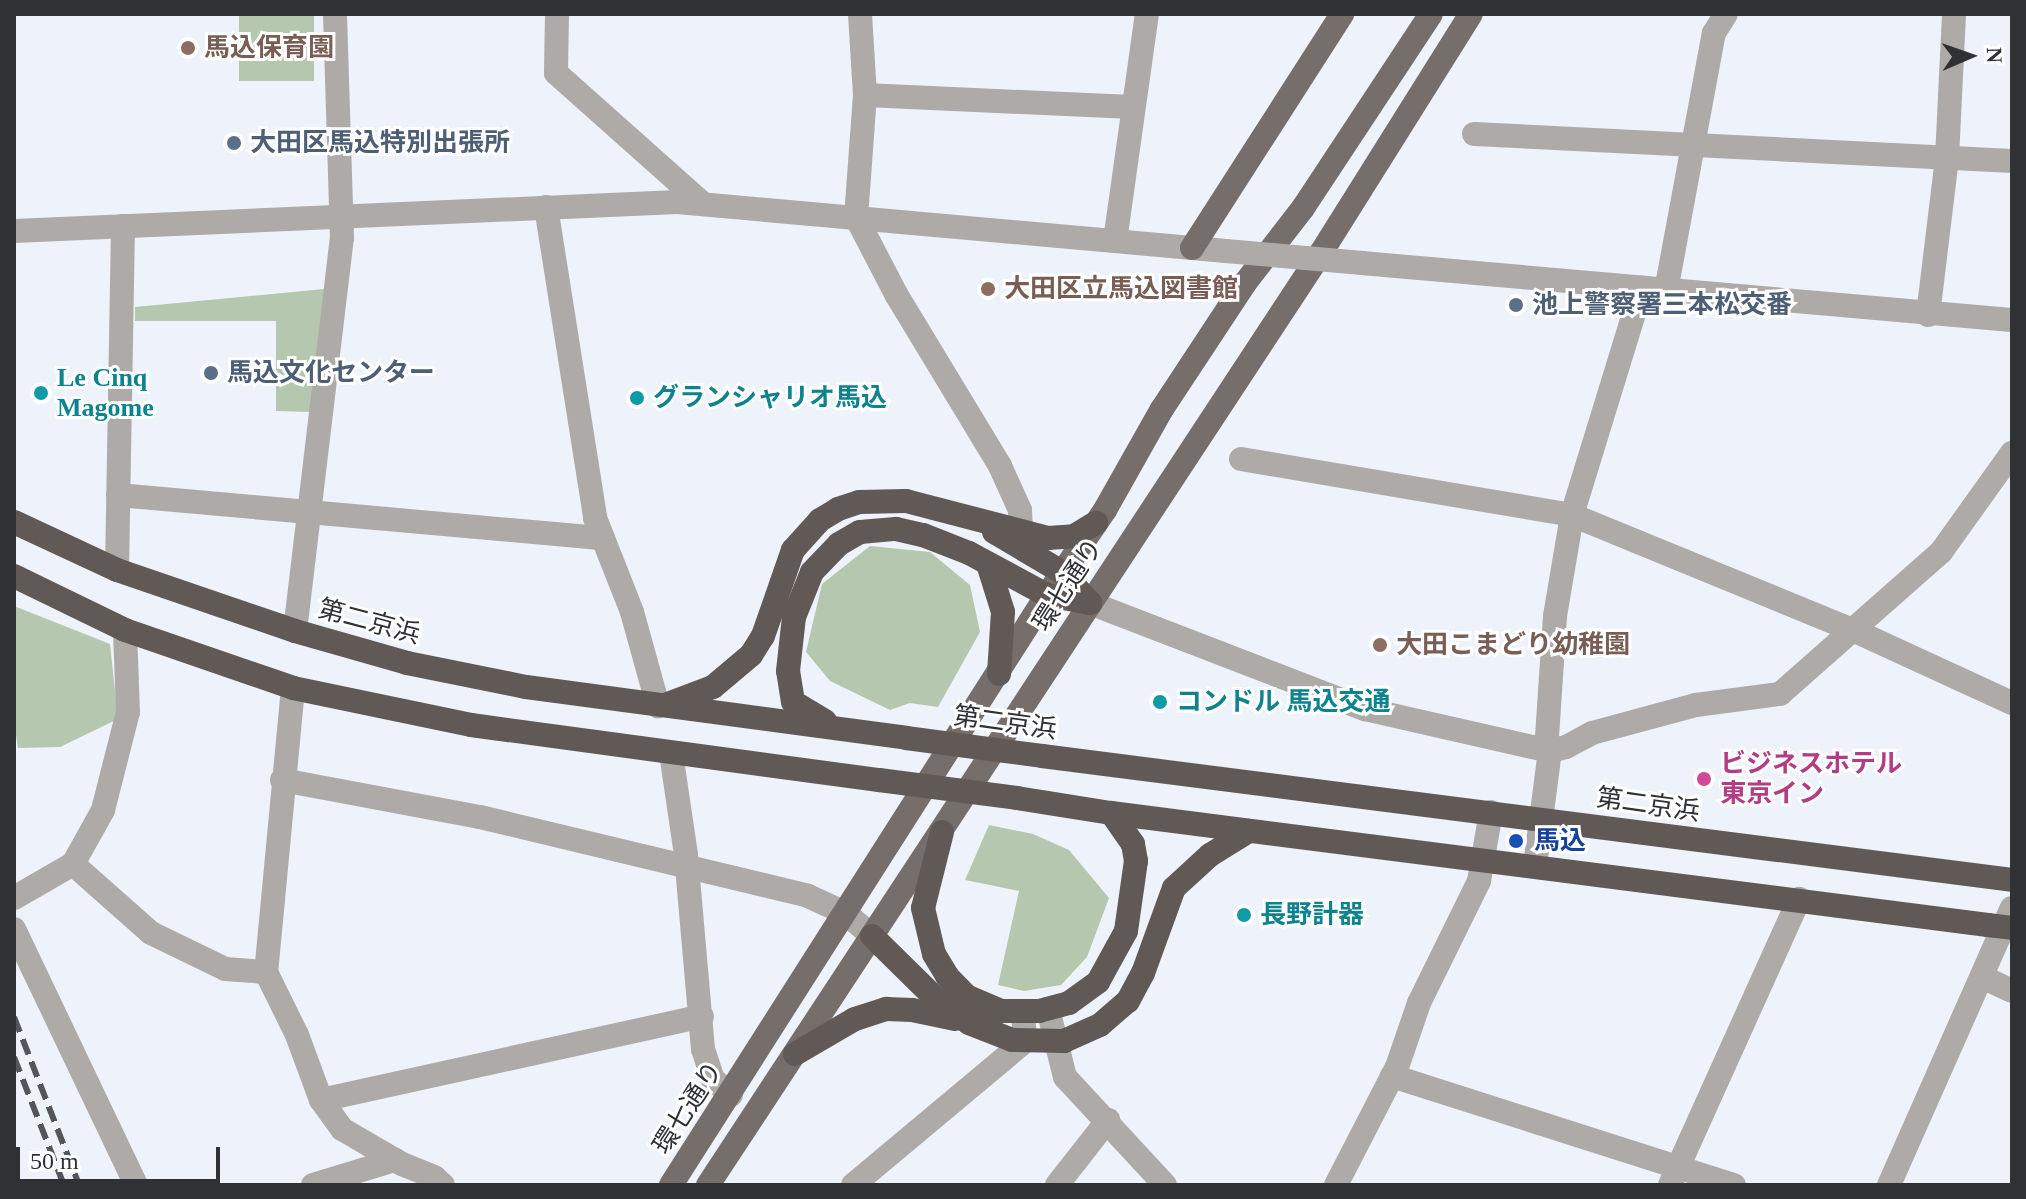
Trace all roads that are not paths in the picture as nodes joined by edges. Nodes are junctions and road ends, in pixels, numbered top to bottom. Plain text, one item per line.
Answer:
1 (335, 14) edge
2 (557, 14) edge
3 (860, 14) edge
4 (1147, 14) edge
5 (1342, 14) edge
6 (1431, 14) edge
7 (1471, 14) edge
8 (1726, 14) edge
9 (1954, 14) edge
10 (865, 95) junction
11 (1132, 107) junction
12 (1474, 134) dead end
13 (1693, 145) junction
14 (1947, 158) junction
15 (2012, 161) edge
16 (703, 204) junction
17 (546, 207) junction
18 (343, 215) junction
19 (856, 217) junction
20 (123, 226) junction
21 (14, 231) edge
22 (1115, 241) junction
23 (1192, 248) junction
24 (1654, 290) junction
25 (1928, 315) junction
26 (2012, 320) edge
27 (2012, 453) edge
28 (1241, 459) dead end
29 (118, 495) junction
30 (310, 513) junction
31 (1572, 515) junction
32 (975, 521) junction
33 (14, 522) edge
34 (1096, 523) junction
35 (1021, 531) junction
36 (603, 538) junction
37 (988, 564) junction
38 (117, 570) junction
39 (1062, 572) junction
40 (14, 576) edge
41 (1047, 595) junction
42 (1090, 603) junction
43 (125, 630) junction
44 (1853, 630) junction
45 (295, 631) junction
46 (999, 674) junction
47 (293, 688) junction
48 (2012, 703) edge
49 (660, 706) junction
50 (844, 729) junction
51 (1550, 751) junction
52 (671, 753) junction
53 (282, 780) junction
54 (1491, 812) junction
55 (1111, 813) junction
56 (1542, 818) junction
57 (1249, 831) junction
58 (942, 832) junction
59 (1484, 861) junction
60 (73, 864) junction
61 (1535, 866) junction
62 (687, 867) junction
63 (2011, 880) edge
64 (14, 898) edge
65 (1799, 899) junction
66 (2012, 908) edge
67 (845, 913) junction
68 (2000, 926) edge
69 (14, 929) edge
70 (872, 936) junction
71 (266, 972) junction
72 (1982, 977) junction
73 (2012, 991) edge
74 (1048, 1009) junction
75 (1023, 1012) junction
76 (702, 1016) junction
77 (969, 1023) junction
78 (1025, 1041) junction
79 (1053, 1042) junction
80 (795, 1054) junction
81 (1392, 1076) junction
82 (731, 1095) junction
83 (321, 1100) junction
84 (1108, 1120) junction
85 (395, 1160) junction
86 (1674, 1175) edge
87 (136, 1185) edge
88 (313, 1185) edge
89 (443, 1185) edge
90 (671, 1185) edge
91 (708, 1185) edge
92 (853, 1185) edge
93 (1057, 1185) edge
94 (1165, 1185) edge
95 (1336, 1185) edge
96 (1734, 1185) edge
97 (1889, 1185) edge

1 - 18 street
2 - 16 street
3 - 10 street
4 - 11 street
5 - 23 main road
6 - 34 main road, 環七通り
7 - 42 main road, 環七通り
8 - 13 street
9 - 14 street
10 - 11 street
10 - 19 street
11 - 22 street
12 - 13 street
13 - 14 street
13 - 24 street
14 - 15 street
14 - 25 street
16 - 17 street
16 - 19 street
17 - 18 street
17 - 36 street
18 - 20 street
18 - 30 street
19 - 22 street
19 - 35 street
20 - 21 street
20 - 29 street
22 - 23 street
23 - 24 street, bridge
24 - 25 street
24 - 31 street
25 - 26 street
27 - 44 street
28 - 31 street
29 - 30 street
29 - 38 street
30 - 36 street
30 - 45 street
31 - 44 street
31 - 51 street
32 - 35 highway
32 - 39 highway
32 - 49 highway
33 - 38 highway, 第二京浜
34 - 35 highway
34 - 39 main road, 環七通り
36 - 49 street
37 - 41 highway
37 - 46 highway
37 - 50 highway
38 - 45 highway, 第二京浜
39 - 41 main road, 環七通り
39 - 42 highway
40 - 43 highway
41 - 42 highway
41 - 46 main road, 環七通り
42 - 51 street
42 - 58 main road, 環七通り
43 - 47 highway
43 - 60 street
44 - 48 street
44 - 51 street
45 - 49 highway, 第二京浜
46 - 67 main road, 環七通り
47 - 52 highway
47 - 53 street
49 - 50 highway, 第二京浜
50 - 54 highway, 第二京浜, bridge
51 - 56 street
52 - 55 highway, bridge
52 - 62 street
53 - 62 street
53 - 71 street
54 - 56 highway, 第二京浜
54 - 59 street
55 - 57 highway
55 - 74 highway
56 - 61 street
56 - 63 highway, 第二京浜
57 - 59 highway
57 - 79 highway
58 - 70 main road, 環七通り
58 - 75 highway
59 - 61 highway
59 - 81 street
60 - 64 street
60 - 71 street
61 - 65 highway
62 - 67 street
62 - 76 street
65 - 68 highway
65 - 86 street
66 - 72 street
67 - 70 street
67 - 82 main road, 環七通り
69 - 87 street
70 - 77 highway
70 - 80 main road, 環七通り
71 - 83 street
72 - 73 street
72 - 97 street
74 - 75 highway
74 - 79 street
75 - 78 street
76 - 82 street
76 - 83 street
77 - 78 highway
77 - 80 highway
78 - 79 highway
78 - 92 street
79 - 84 street
80 - 91 main road, 環七通り
81 - 86 street
81 - 95 street
82 - 90 main road, 環七通り
83 - 85 street
84 - 93 street
84 - 94 street
85 - 88 street
85 - 89 street
86 - 96 street

